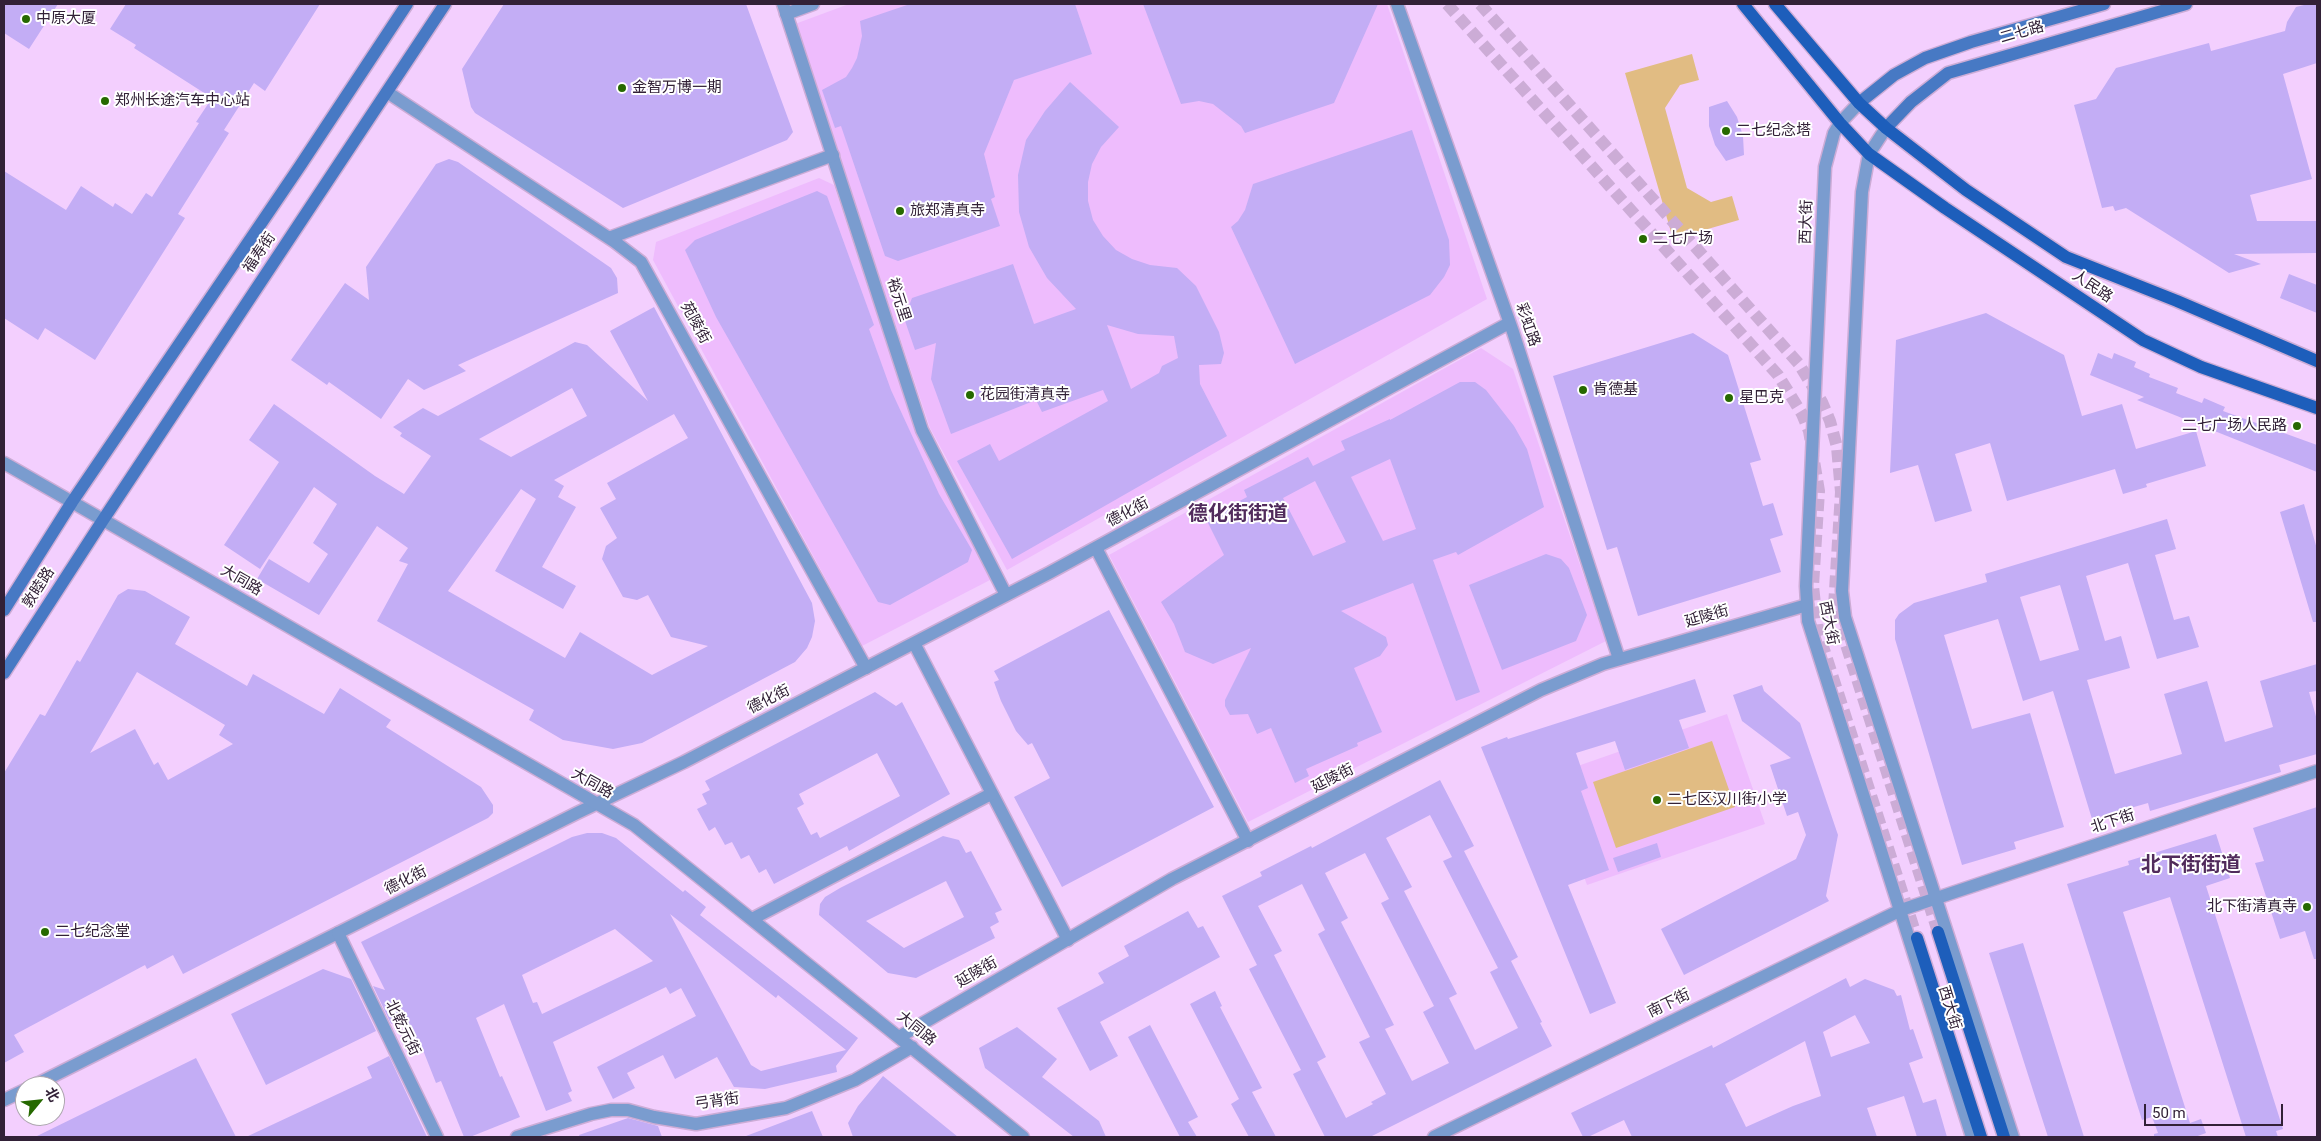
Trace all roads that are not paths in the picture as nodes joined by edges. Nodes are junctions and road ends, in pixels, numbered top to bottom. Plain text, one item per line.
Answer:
1 (406, 4) edge
2 (445, 4) edge
3 (813, 4) edge
4 (1397, 4) edge
5 (1743, 4) edge
6 (1775, 4) edge
7 (2104, 4) edge
8 (2186, 4) edge
9 (784, 9) edge
10 (387, 92) junction
11 (1859, 103) junction
12 (1840, 123) junction
13 (1886, 128) junction
14 (833, 154) junction
15 (1869, 154) junction
16 (609, 238) junction
17 (1509, 323) junction
18 (2317, 361) edge
19 (2317, 408) edge
20 (4, 462) edge
21 (72, 502) junction
22 (102, 520) junction
23 (1096, 548) junction
24 (1006, 595) junction
25 (1807, 605) junction
26 (4, 610) edge
27 (914, 643) junction
28 (1619, 659) junction
29 (866, 668) junction
30 (4, 673) edge
31 (2317, 772) edge
32 (991, 794) junction
33 (595, 804) junction
34 (1248, 841) junction
35 (1936, 898) junction
36 (1919, 904) joint
37 (1901, 910) junction
38 (752, 919) junction
39 (1938, 932) tunnel mouth
40 (338, 933) junction
41 (1917, 938) tunnel mouth
42 (1068, 940) junction
43 (899, 1037) junction
44 (912, 1047) junction
45 (52, 1076) edge
46 (437, 1137) edge
47 (517, 1137) edge
48 (1023, 1137) edge
49 (1434, 1137) edge
50 (1972, 1137) edge
51 (1981, 1137) edge
52 (2004, 1137) edge
53 (2013, 1137) edge

1 - 21 main road, 福寿街
2 - 10 main road, 福寿街
3 - 9 street
4 - 17 street, 彩虹路
5 - 12 main road, 人民路
6 - 11 main road, 人民路
7 - 11 main road, 二七路
8 - 13 main road, 二七路
9 - 14 street, 裕元里
10 - 16 street, 苑陵街
10 - 22 main road, 福寿街
11 - 12 street, 西大街
11 - 13 main road, 人民路
12 - 15 main road, 人民路
12 - 25 street, 西大街
13 - 15 street, 西大街
13 - 18 main road, 人民路
14 - 16 street
14 - 24 street, 裕元里
15 - 19 main road, 人民路
15 - 35 street, 西大街
16 - 29 street, 苑陵街
17 - 23 street, 德化街
17 - 28 street, 彩虹路
20 - 21 street
21 - 22 street, 大同路
21 - 26 main road, 敦睦路
22 - 30 main road, 敦睦路
22 - 33 street, 大同路
23 - 24 street, 德化街
23 - 34 street
24 - 27 street, 德化街
25 - 28 street, 延陵街
25 - 37 street, 西大街
27 - 29 street, 德化街
27 - 32 street
28 - 34 street, 延陵街
29 - 33 street, 德化街
31 - 35 street, 北下街
32 - 38 street
32 - 42 street
33 - 38 street, 大同路
33 - 40 street, 德化街
34 - 42 street, 延陵街
35 - 36 street, 北下街
35 - 53 street, 西大街
36 - 37 street, 南下街
37 - 49 street, 南下街
37 - 50 street, 西大街
38 - 43 street, 大同路
39 - 52 main road, 西大街
40 - 45 street, 德化街
40 - 46 street, 北乾元街
41 - 51 main road, 西大街
42 - 43 street, 延陵街
43 - 44 street, 大同路
44 - 47 street, 弓背街
44 - 48 street, 大同路

